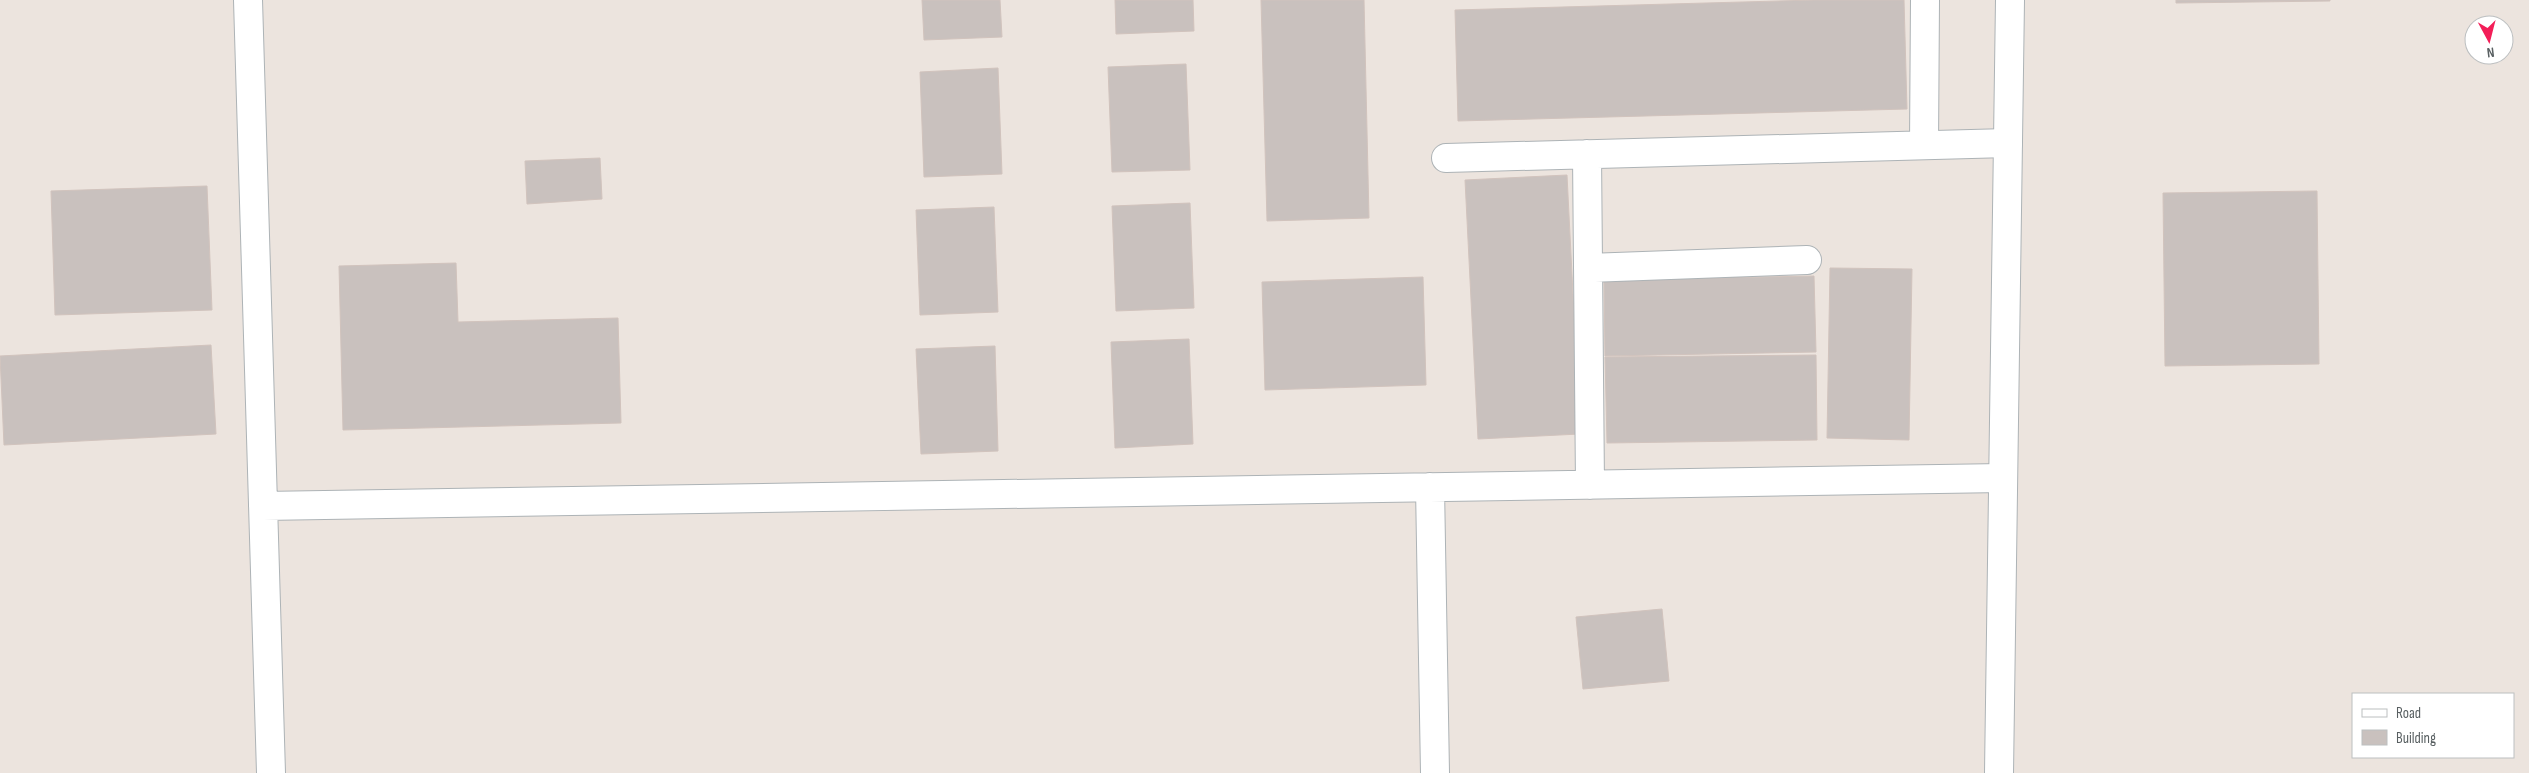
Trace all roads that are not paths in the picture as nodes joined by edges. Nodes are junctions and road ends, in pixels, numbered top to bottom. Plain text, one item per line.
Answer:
1 (248, 0) edge
2 (1925, 0) edge
3 (2010, 0) edge
4 (2008, 143) junction
5 (1924, 145) junction
6 (1587, 154) junction
7 (1446, 158) dead end
8 (1807, 260) dead end
9 (1588, 268) junction
10 (2004, 478) junction
11 (1590, 485) junction
12 (1430, 487) junction
13 (263, 506) junction
14 (271, 773) edge
15 (1435, 773) edge
16 (1999, 773) edge

1 - 13 street
2 - 5 street
3 - 4 street
4 - 5 street
4 - 10 street
5 - 6 street
6 - 7 street
6 - 9 street
8 - 9 street
9 - 11 street
10 - 11 street
10 - 16 street
11 - 12 street
12 - 13 street
12 - 15 street
13 - 14 street

